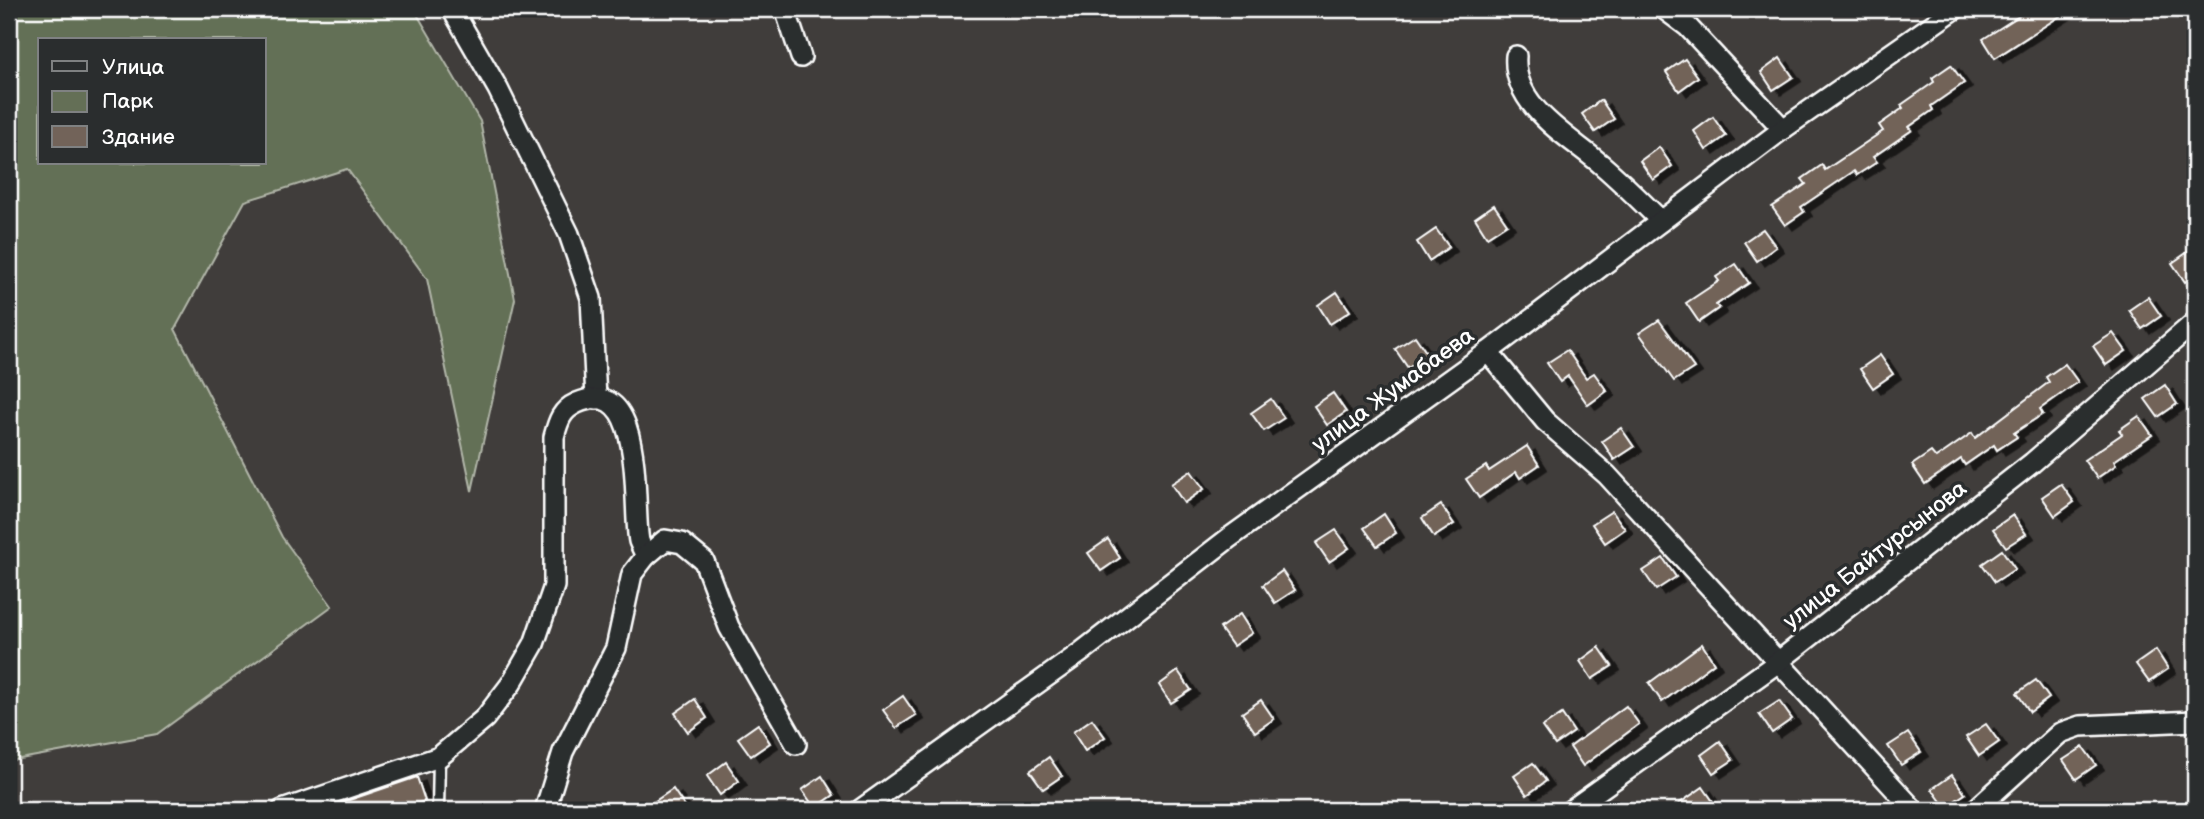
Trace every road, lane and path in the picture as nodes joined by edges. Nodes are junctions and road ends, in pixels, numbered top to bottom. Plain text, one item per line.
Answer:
1 (452, 9) edge
2 (786, 9) edge
3 (1664, 9) edge
4 (1955, 9) edge
5 (1516, 56) dead end
6 (801, 57) dead end
7 (1783, 130) junction
8 (1661, 221) junction
9 (2195, 321) edge
10 (1488, 352) junction
11 (596, 399) junction
12 (646, 556) junction
13 (1777, 662) junction
14 (2195, 721) edge
15 (796, 744) dead end
16 (439, 757) junction
17 (282, 810) edge
18 (438, 810) edge
19 (545, 810) edge
20 (860, 810) edge
21 (1571, 810) edge
22 (1914, 810) edge
23 (1975, 810) edge

1 - 11 street
2 - 6 street
3 - 7 street
4 - 7 street, улица Жумабаева
5 - 8 street
7 - 8 street, улица Жумабаева
8 - 10 street, улица Жумабаева
9 - 13 street, улица Байтурсынова
10 - 13 street
10 - 20 street, улица Жумабаева
11 - 12 street
11 - 16 street
12 - 15 street
12 - 19 street
13 - 21 street, улица Байтурсынова
13 - 22 street
14 - 23 street
16 - 17 street
16 - 18 lane

